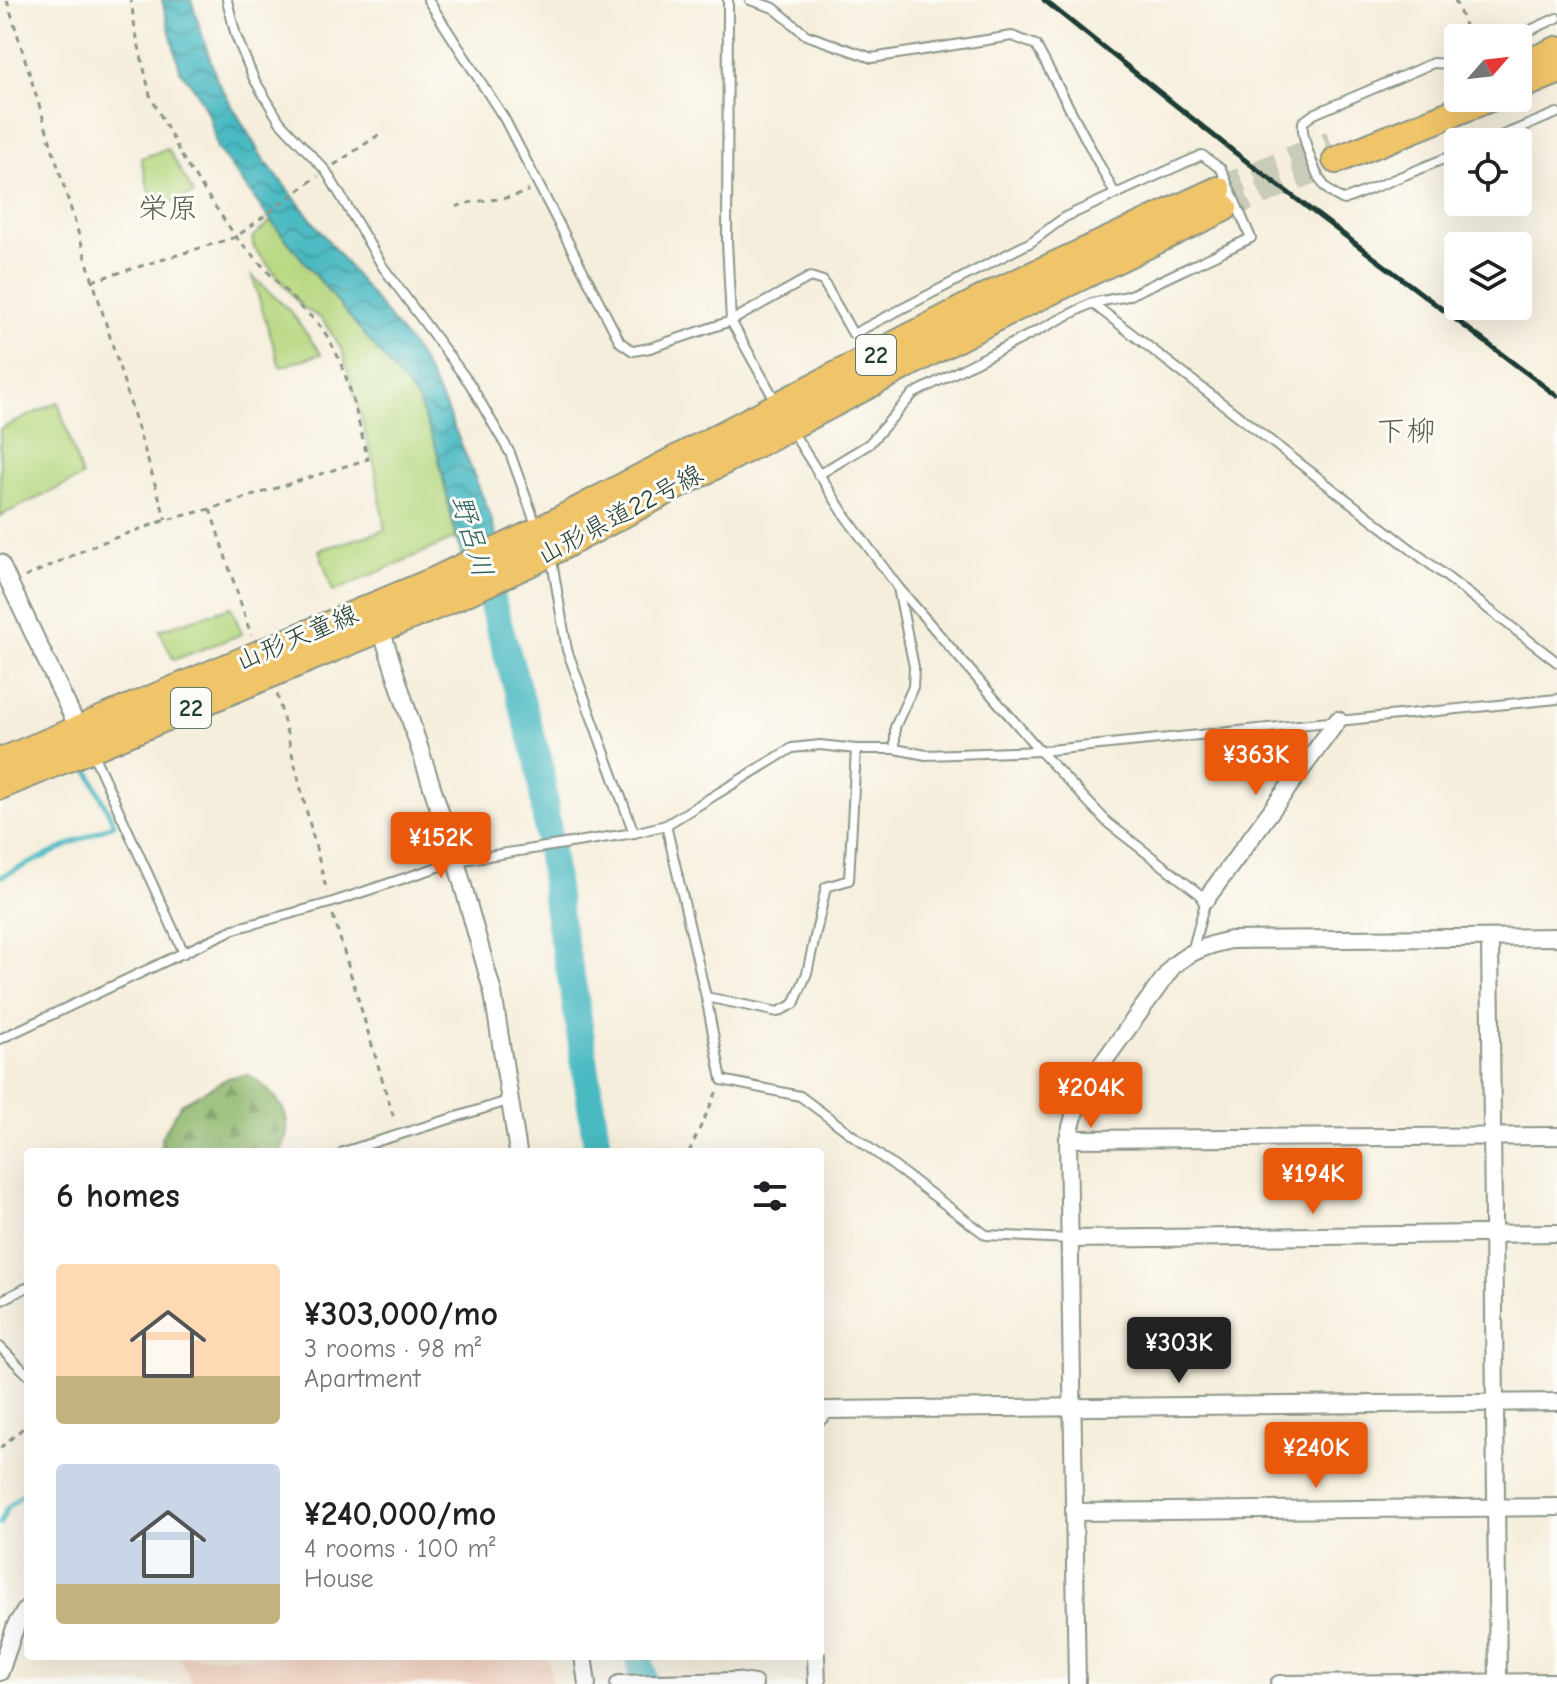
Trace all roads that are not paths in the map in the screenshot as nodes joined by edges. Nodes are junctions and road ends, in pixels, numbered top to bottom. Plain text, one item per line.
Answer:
1 (227, 0) edge
2 (428, 0) edge
3 (728, 0) edge
4 (750, 0) edge
5 (1557, 18) edge
6 (1532, 29) edge
7 (1557, 50) edge
8 (1532, 61) edge
9 (1444, 64) edge
10 (1557, 71) edge
11 (1532, 81) edge
12 (1444, 99) edge
13 (1449, 112) edge
14 (1557, 113) edge
15 (1520, 128) edge
16 (1444, 159) edge
17 (1115, 194) junction
18 (1221, 199) tunnel mouth
19 (1092, 303) junction
20 (731, 321) junction
21 (783, 416) junction
22 (818, 475) junction
23 (538, 545) junction
24 (0, 563) edge
25 (5, 587) edge
26 (898, 587) junction
27 (377, 617) junction
28 (1557, 662) edge
29 (1557, 699) edge
30 (1338, 720) junction
31 (85, 740) junction
32 (856, 749) junction
33 (895, 749) junction
34 (1040, 751) junction
35 (0, 762) edge
36 (0, 786) edge
37 (666, 825) junction
38 (634, 833) junction
39 (456, 861) junction
40 (1206, 899) junction
41 (1557, 937) edge
42 (1490, 939) junction
43 (184, 953) junction
44 (1192, 953) junction
45 (706, 997) junction
46 (0, 1039) edge
47 (512, 1100) junction
48 (1557, 1136) edge
49 (1491, 1137) junction
50 (1068, 1139) junction
51 (356, 1148) edge
52 (518, 1148) edge
53 (1494, 1233) junction
54 (1557, 1233) edge
55 (1069, 1239) junction
56 (24, 1289) edge
57 (0, 1301) edge
58 (0, 1347) edge
59 (24, 1371) edge
60 (1494, 1402) junction
61 (1557, 1402) edge
62 (1072, 1406) junction
63 (824, 1412) edge
64 (1557, 1507) edge
65 (1494, 1508) junction
66 (1076, 1512) junction
67 (24, 1613) edge
68 (584, 1660) edge
69 (816, 1660) edge
70 (0, 1672) edge
71 (1557, 1682) edge
72 (629, 1683) edge
73 (587, 1684) edge
74 (619, 1684) edge
75 (754, 1684) edge
76 (817, 1684) edge
77 (1077, 1684) edge
78 (1279, 1684) edge
79 (1498, 1684) edge

1 - 23 lane
2 - 20 lane
3 - 20 lane
4 - 17 lane
5 - 6 lane
7 - 8 main road
9 - 16 lane
10 - 11 main road
12 - 13 main road
14 - 15 lane
17 - 19 lane
17 - 20 lane
18 - 21 main road, 山形県道22号線 / 22
19 - 22 lane
19 - 28 lane
20 - 21 lane
21 - 22 lane
21 - 23 main road, 山形県道22号線 / 22
22 - 26 lane
23 - 27 main road, 山形県道22号線 / 22
23 - 38 lane
24 - 25 street
25 - 31 street
26 - 33 lane
26 - 34 lane
27 - 31 main road, 山形県道22号線 / 22
27 - 31 main road, 山形天童線 / 22
27 - 39 street
29 - 30 lane
30 - 34 lane
30 - 40 street
31 - 35 main road, 山形天童線 / 22
31 - 36 main road, 山形県道22号線 / 22
31 - 43 lane
32 - 33 lane
32 - 37 lane
32 - 45 lane
33 - 34 lane
34 - 40 lane
37 - 38 lane
37 - 45 lane
38 - 39 lane
39 - 43 lane
39 - 47 street
40 - 44 lane
41 - 42 street
42 - 44 street
42 - 49 street
43 - 46 lane
44 - 50 street
45 - 55 lane
47 - 51 lane
47 - 52 street
48 - 49 street
49 - 50 street
49 - 53 street
50 - 55 street
53 - 54 street
53 - 55 street
53 - 60 street
55 - 62 street
56 - 57 lane
58 - 59 lane
60 - 61 street
60 - 62 street
60 - 65 street
62 - 63 street
62 - 66 street
64 - 65 street
65 - 66 street
65 - 79 street
66 - 77 street
67 - 70 street
68 - 73 street
69 - 76 street
71 - 79 street
72 - 74 street
72 - 75 street
78 - 79 street

